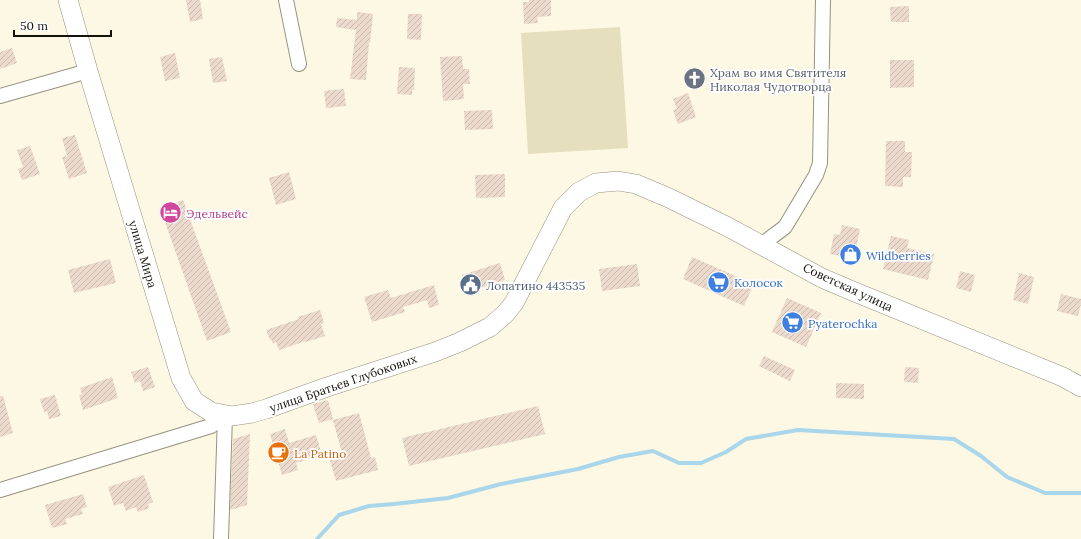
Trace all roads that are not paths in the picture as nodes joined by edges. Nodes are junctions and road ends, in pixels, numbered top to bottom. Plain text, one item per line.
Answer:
1 (68, 0) edge
2 (286, 0) edge
3 (823, 0) edge
4 (299, 64) dead end
5 (88, 71) junction
6 (0, 96) edge
7 (618, 181) joint
8 (761, 245) junction
9 (1081, 387) edge
10 (226, 416) junction
11 (0, 490) edge
12 (221, 539) edge

1 - 5 street, улица Мира
2 - 4 street
3 - 8 street
5 - 6 street
5 - 10 street, улица Мира
7 - 8 street, Советская улица
7 - 10 street, улица Братьев Глубоковых
8 - 9 street, Советская улица
10 - 11 street, улица Братьев Глубоковых
10 - 12 street

